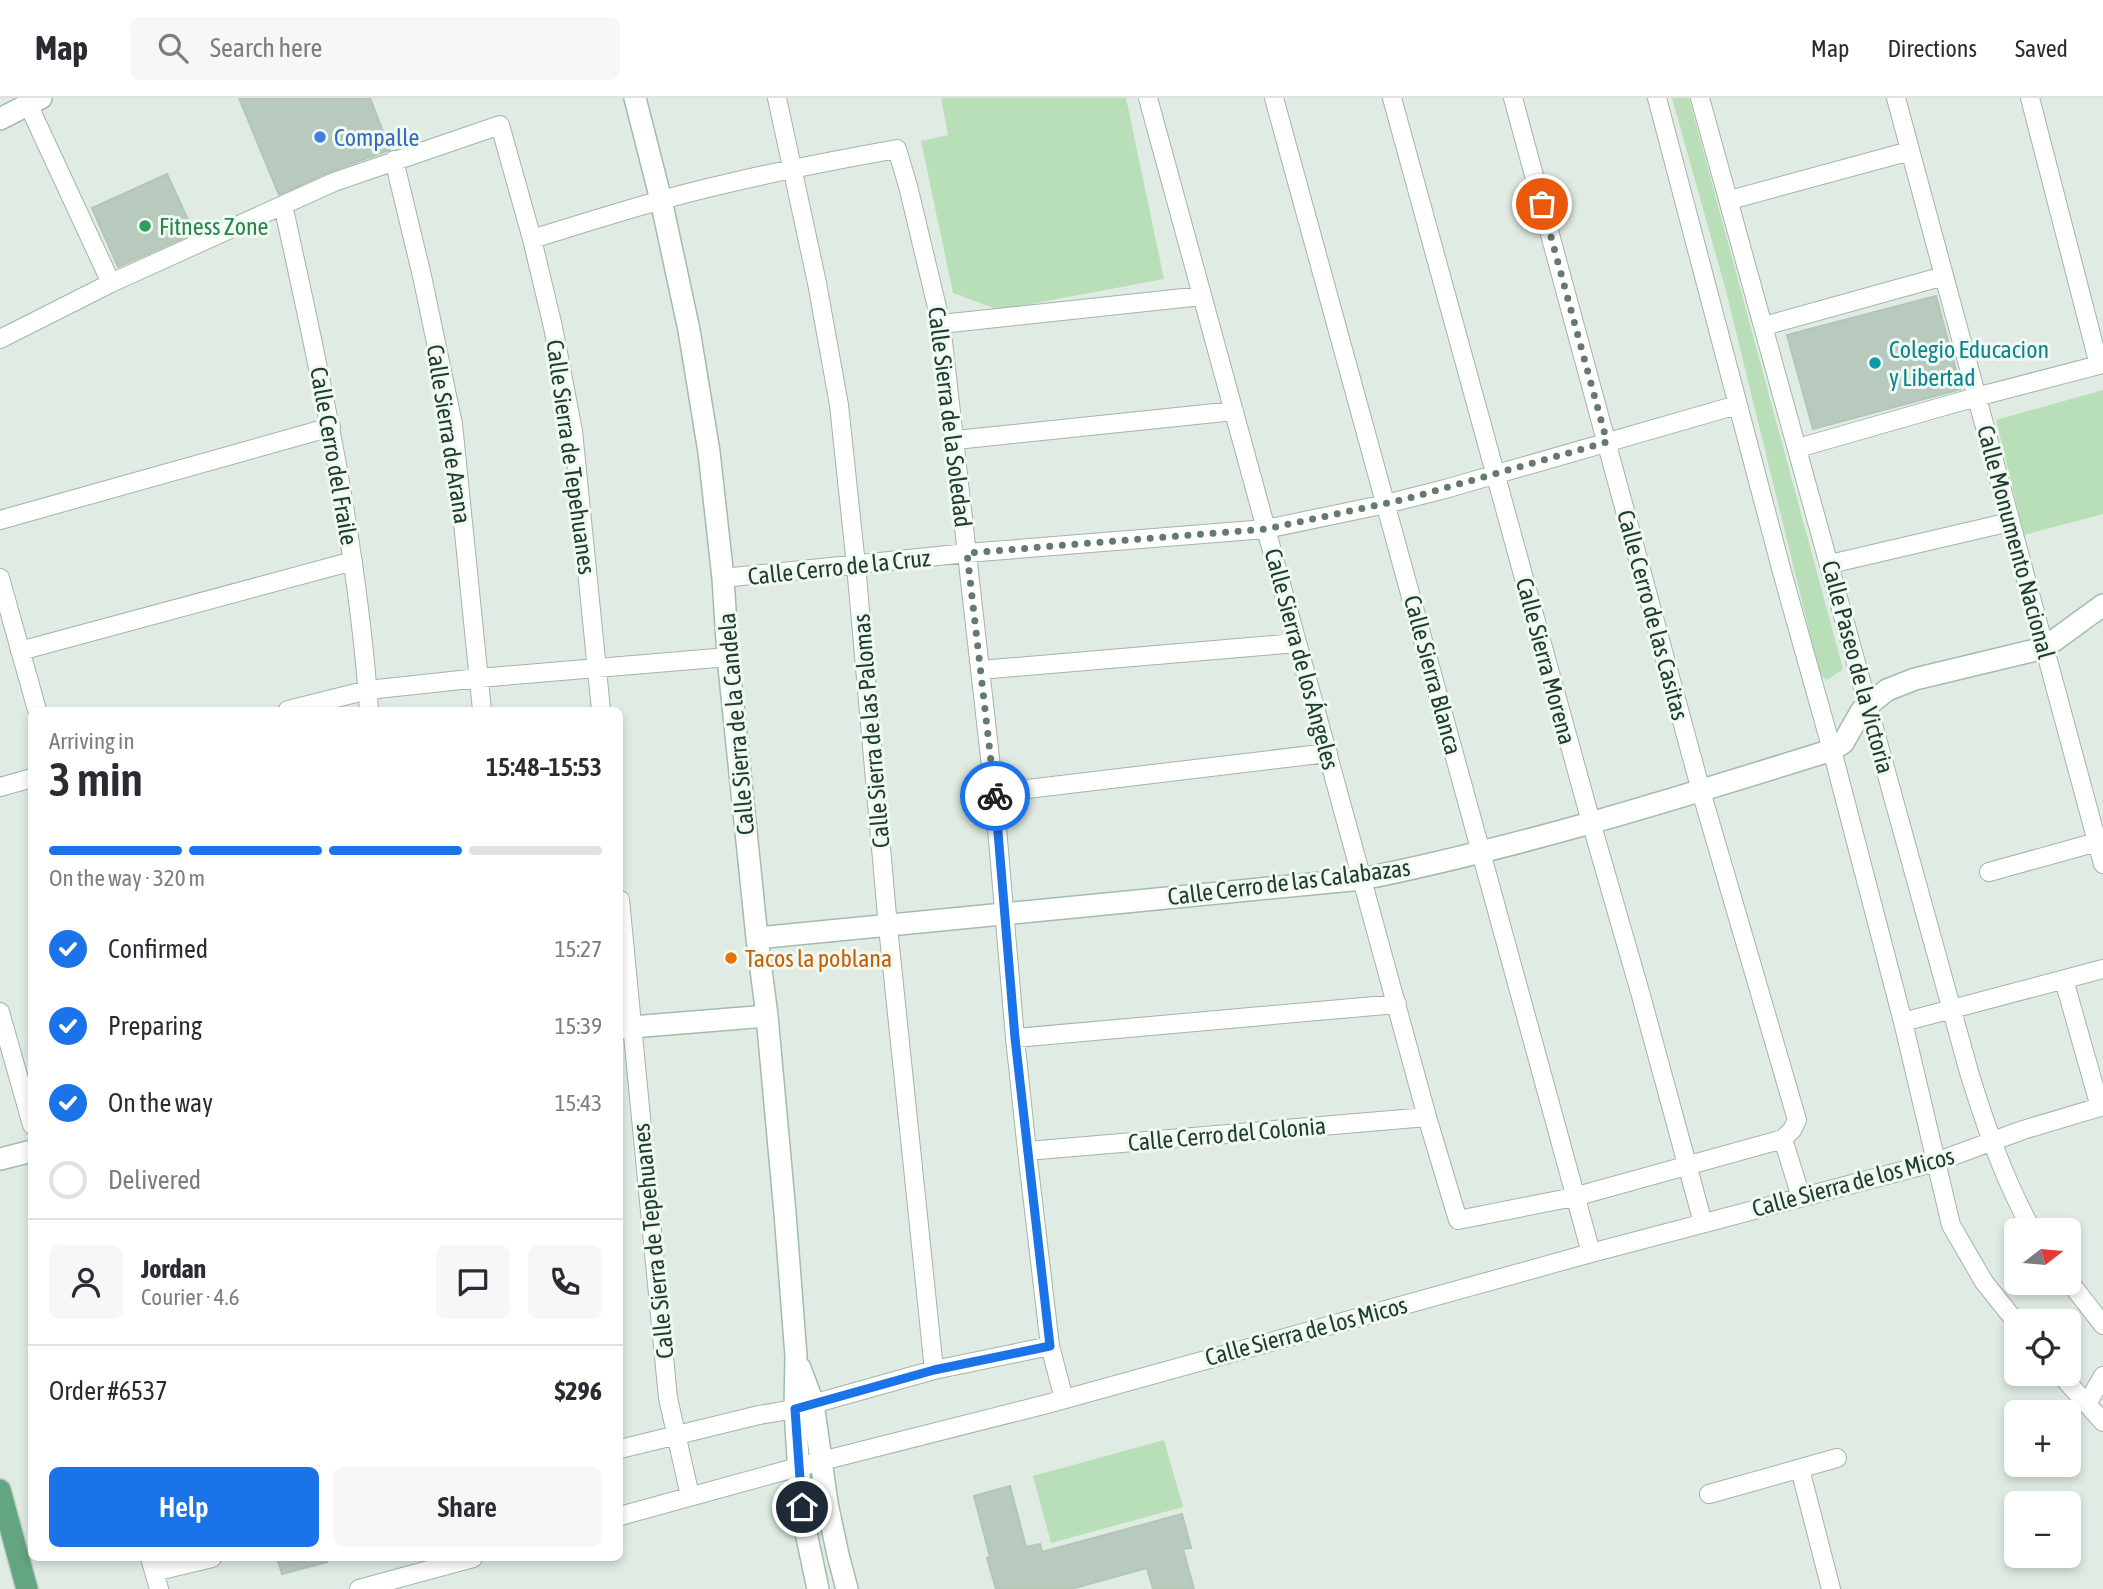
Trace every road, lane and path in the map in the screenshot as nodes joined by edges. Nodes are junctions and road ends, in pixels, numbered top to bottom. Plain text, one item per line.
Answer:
1 (635, 98) edge
2 (777, 98) edge
3 (1148, 98) edge
4 (1274, 98) edge
5 (1392, 98) edge
6 (1514, 98) edge
7 (1657, 98) edge
8 (1700, 98) edge
9 (1896, 98) edge
10 (2030, 98) edge
11 (34, 101) edge
12 (0, 119) edge
13 (1910, 151) junction
14 (394, 160) junction
15 (794, 168) junction
16 (661, 200) junction
17 (1730, 200) junction
18 (283, 205) junction
19 (532, 239) junction
20 (1944, 276) junction
21 (111, 283) junction
22 (1202, 296) junction
23 (941, 324) junction
24 (1764, 326) junction
25 (0, 339) edge
26 (2101, 364) edge
27 (1976, 397) junction
28 (1737, 405) junction
29 (1234, 411) junction
30 (331, 427) junction
31 (956, 440) junction
32 (1607, 442) junction
33 (1798, 448) junction
34 (1495, 475) junction
35 (1386, 504) junction
36 (0, 520) edge
37 (2010, 522) junction
38 (1266, 529) junction
39 (967, 553) junction
40 (353, 561) junction
41 (1830, 564) junction
42 (856, 565) junction
43 (0, 578) edge
44 (723, 578) junction
45 (2103, 605) edge
46 (1297, 643) junction
47 (2044, 648) junction
48 (20, 651) junction
49 (728, 657) junction
50 (596, 669) junction
51 (980, 670) junction
52 (479, 678) junction
53 (368, 690) junction
54 (1868, 704) junction
55 (36, 707) edge
56 (300, 707) edge
57 (369, 707) edge
58 (482, 707) edge
59 (601, 707) edge
60 (1832, 750) junction
61 (1328, 753) junction
62 (28, 779) edge
63 (0, 787) edge
64 (1701, 791) junction
65 (994, 793) junction
66 (1591, 822) junction
67 (2097, 842) junction
68 (1482, 851) junction
69 (2103, 864) edge
70 (1989, 872) dead end
71 (1362, 879) junction
72 (1006, 913) junction
73 (888, 927) junction
74 (757, 938) junction
75 (623, 964) edge
76 (2103, 969) edge
77 (2064, 980) junction
78 (1397, 1004) junction
79 (1951, 1010) junction
80 (0, 1012) edge
81 (767, 1016) junction
82 (1903, 1022) junction
83 (626, 1028) edge
84 (1015, 1038) junction
85 (2101, 1107) edge
86 (28, 1111) edge
87 (1427, 1117) junction
88 (1788, 1135) junction
89 (1991, 1142) junction
90 (1027, 1151) junction
91 (28, 1152) edge
92 (0, 1159) edge
93 (1936, 1162) junction
94 (1687, 1166) junction
95 (1574, 1197) junction
96 (1801, 1197) junction
97 (2025, 1218) edge
98 (1703, 1223) junction
99 (1591, 1253) junction
100 (2080, 1295) edge
101 (2006, 1309) edge
102 (2103, 1325) edge
103 (1050, 1346) junction
104 (934, 1370) junction
105 (2103, 1376) edge
106 (2071, 1386) edge
107 (1064, 1399) junction
108 (2087, 1404) junction
109 (804, 1406) junction
110 (2103, 1422) edge
111 (675, 1436) junction
112 (623, 1448) edge
113 (1837, 1458) dead end
114 (822, 1462) junction
115 (798, 1467) junction
116 (1800, 1469) junction
117 (0, 1490) edge
118 (1709, 1494) dead end
119 (690, 1496) junction
120 (623, 1515) edge
121 (200, 1561) edge
122 (462, 1561) edge
123 (154, 1573) edge
124 (1827, 1588) edge
125 (27, 1589) edge
126 (359, 1589) edge
127 (818, 1589) edge
128 (847, 1589) edge

1 - 16 street, Calle Sierra de la Candela
2 - 15 street, Calle Sierra de las Palomas
3 - 22 street, Calle Sierra de los Ángeles
4 - 35 street, Calle Sierra Blanca
5 - 34 street, Calle Sierra Morena
6 - 32 street, Calle Cerro de las Casitas
7 - 28 street, Calle Paseo de la Victoria
8 - 17 street, Calle Paseo de la Victoria
9 - 13 street, Calle Monumento Nacional
10 - 26 street
11 - 12 street
11 - 21 street
13 - 17 street
13 - 20 street, Calle Monumento Nacional
14 - 18 street
14 - 19 street, Calle Sierra de Tepehuanes
14 - 52 street, Calle Sierra de Arana
15 - 16 street
15 - 23 street, Calle Sierra de la Soledad
15 - 42 street, Calle Sierra de las Palomas
16 - 19 street
16 - 44 street, Calle Sierra de la Candela
17 - 24 street, Calle Paseo de la Victoria
18 - 21 street
18 - 30 street, Calle Cerro del Fraile
19 - 50 street, Calle Sierra de Tepehuanes
20 - 24 street
20 - 27 street, Calle Monumento Nacional
21 - 25 street
22 - 23 street
22 - 29 street, Calle Sierra de los Ángeles
23 - 31 street, Calle Sierra de la Soledad
24 - 33 street, Calle Paseo de la Victoria
26 - 27 street
27 - 33 street
27 - 37 street, Calle Monumento Nacional
28 - 32 street, Calle Cerro de la Cruz
28 - 60 street, Calle Paseo de la Victoria
29 - 31 street
29 - 38 street, Calle Sierra de los Ángeles
30 - 36 street
30 - 40 street, Calle Cerro del Fraile
31 - 39 street, Calle Sierra de la Soledad
32 - 34 street, Calle Cerro de la Cruz
32 - 64 street, Calle Cerro de las Casitas
33 - 41 street, Calle Paseo de la Victoria
34 - 35 street, Calle Cerro de la Cruz
34 - 66 street, Calle Sierra Morena
35 - 38 street, Calle Cerro de la Cruz
35 - 68 street, Calle Sierra Blanca
37 - 41 street
37 - 47 street, Calle Monumento Nacional
38 - 39 street, Calle Cerro de la Cruz
38 - 46 street, Calle Sierra de los Ángeles
39 - 42 street, Calle Cerro de la Cruz
39 - 51 street, Calle Sierra de la Soledad
40 - 48 street
40 - 53 street, Calle Cerro del Fraile
41 - 54 street, Calle Paseo de la Victoria
42 - 44 street, Calle Cerro de la Cruz
42 - 73 street, Calle Sierra de las Palomas
43 - 48 street
44 - 49 street, Calle Sierra de la Candela
45 - 47 street
46 - 51 street
46 - 61 street, Calle Sierra de los Ángeles
47 - 54 street
47 - 67 street, Calle Monumento Nacional
48 - 55 street
49 - 50 street
49 - 74 street, Calle Sierra de la Candela
50 - 52 street
50 - 59 street, Calle Sierra de Tepehuanes
51 - 65 street, Calle Sierra de la Soledad
52 - 53 street
52 - 58 street, Calle Sierra de Arana
53 - 56 street
53 - 57 street, Calle Cerro del Fraile
54 - 60 street
54 - 79 street, Calle Paseo de la Victoria
60 - 64 street, Calle Cerro de las Calabazas
60 - 82 street, Calle Paseo de la Victoria
61 - 65 street
61 - 71 street, Calle Sierra de los Ángeles
62 - 63 street
64 - 66 street, Calle Cerro de las Calabazas
64 - 88 street, Calle Cerro de las Casitas
65 - 72 street, Calle Sierra de la Soledad
66 - 68 street, Calle Cerro de las Calabazas
66 - 94 street, Calle Sierra Morena
67 - 69 street, Calle Monumento Nacional
67 - 70 street
68 - 71 street, Calle Cerro de las Calabazas
68 - 95 street, Calle Sierra Blanca
71 - 72 street, Calle Cerro de las Calabazas
71 - 78 street, Calle Sierra de los Ángeles
72 - 73 street, Calle Cerro de las Calabazas
72 - 84 street, Calle Sierra de la Soledad
73 - 74 street, Calle Cerro de las Calabazas
73 - 104 street, Calle Sierra de las Palomas
74 - 81 street, Calle Sierra de la Candela
75 - 83 street, Calle Sierra de Tepehuanes
76 - 77 street
77 - 79 street
77 - 85 street
78 - 84 street
78 - 87 street, Calle Sierra de los Ángeles
79 - 82 street
79 - 89 street, Calle Paseo de la Victoria
80 - 86 street
81 - 83 street
81 - 109 street, Calle Sierra de la Candela
82 - 93 street, Calle Paseo de la Victoria
83 - 111 street, Calle Sierra de Tepehuanes
84 - 90 street, Calle Sierra de la Soledad
85 - 89 street, Calle Sierra de los Micos
87 - 90 street, Calle Cerro del Colonia
87 - 95 street, Calle Sierra de los Ángeles
88 - 94 street
88 - 96 street, Calle Cerro de las Casitas
89 - 93 street, Calle Sierra de los Micos
89 - 97 street, Calle Paseo de la Victoria
90 - 103 street, Calle Sierra de la Soledad
91 - 92 street
93 - 96 street, Calle Sierra de los Micos
93 - 101 street, Calle Paseo de la Victoria
94 - 95 street
94 - 98 street, Calle Sierra Morena
95 - 99 street, Calle Sierra Blanca
96 - 98 street, Calle Sierra de los Micos
98 - 99 street, Calle Sierra de los Micos
99 - 107 street, Calle Sierra de los Micos
100 - 102 street
103 - 104 street
103 - 107 street, Calle Sierra de la Soledad
104 - 109 street
105 - 108 street
106 - 108 street
107 - 114 street, Calle Sierra de los Micos
108 - 110 street
109 - 111 street
109 - 114 street
109 - 115 street
111 - 112 street
111 - 119 street, Calle Sierra de Tepehuanes
113 - 116 street
114 - 115 street, Calle Sierra de los Micos
114 - 128 street
115 - 119 street, Calle Sierra de los Micos
115 - 127 street
116 - 118 street
116 - 124 street
117 - 125 main road
119 - 120 street, Calle Sierra de los Micos
121 - 123 street
122 - 126 street

